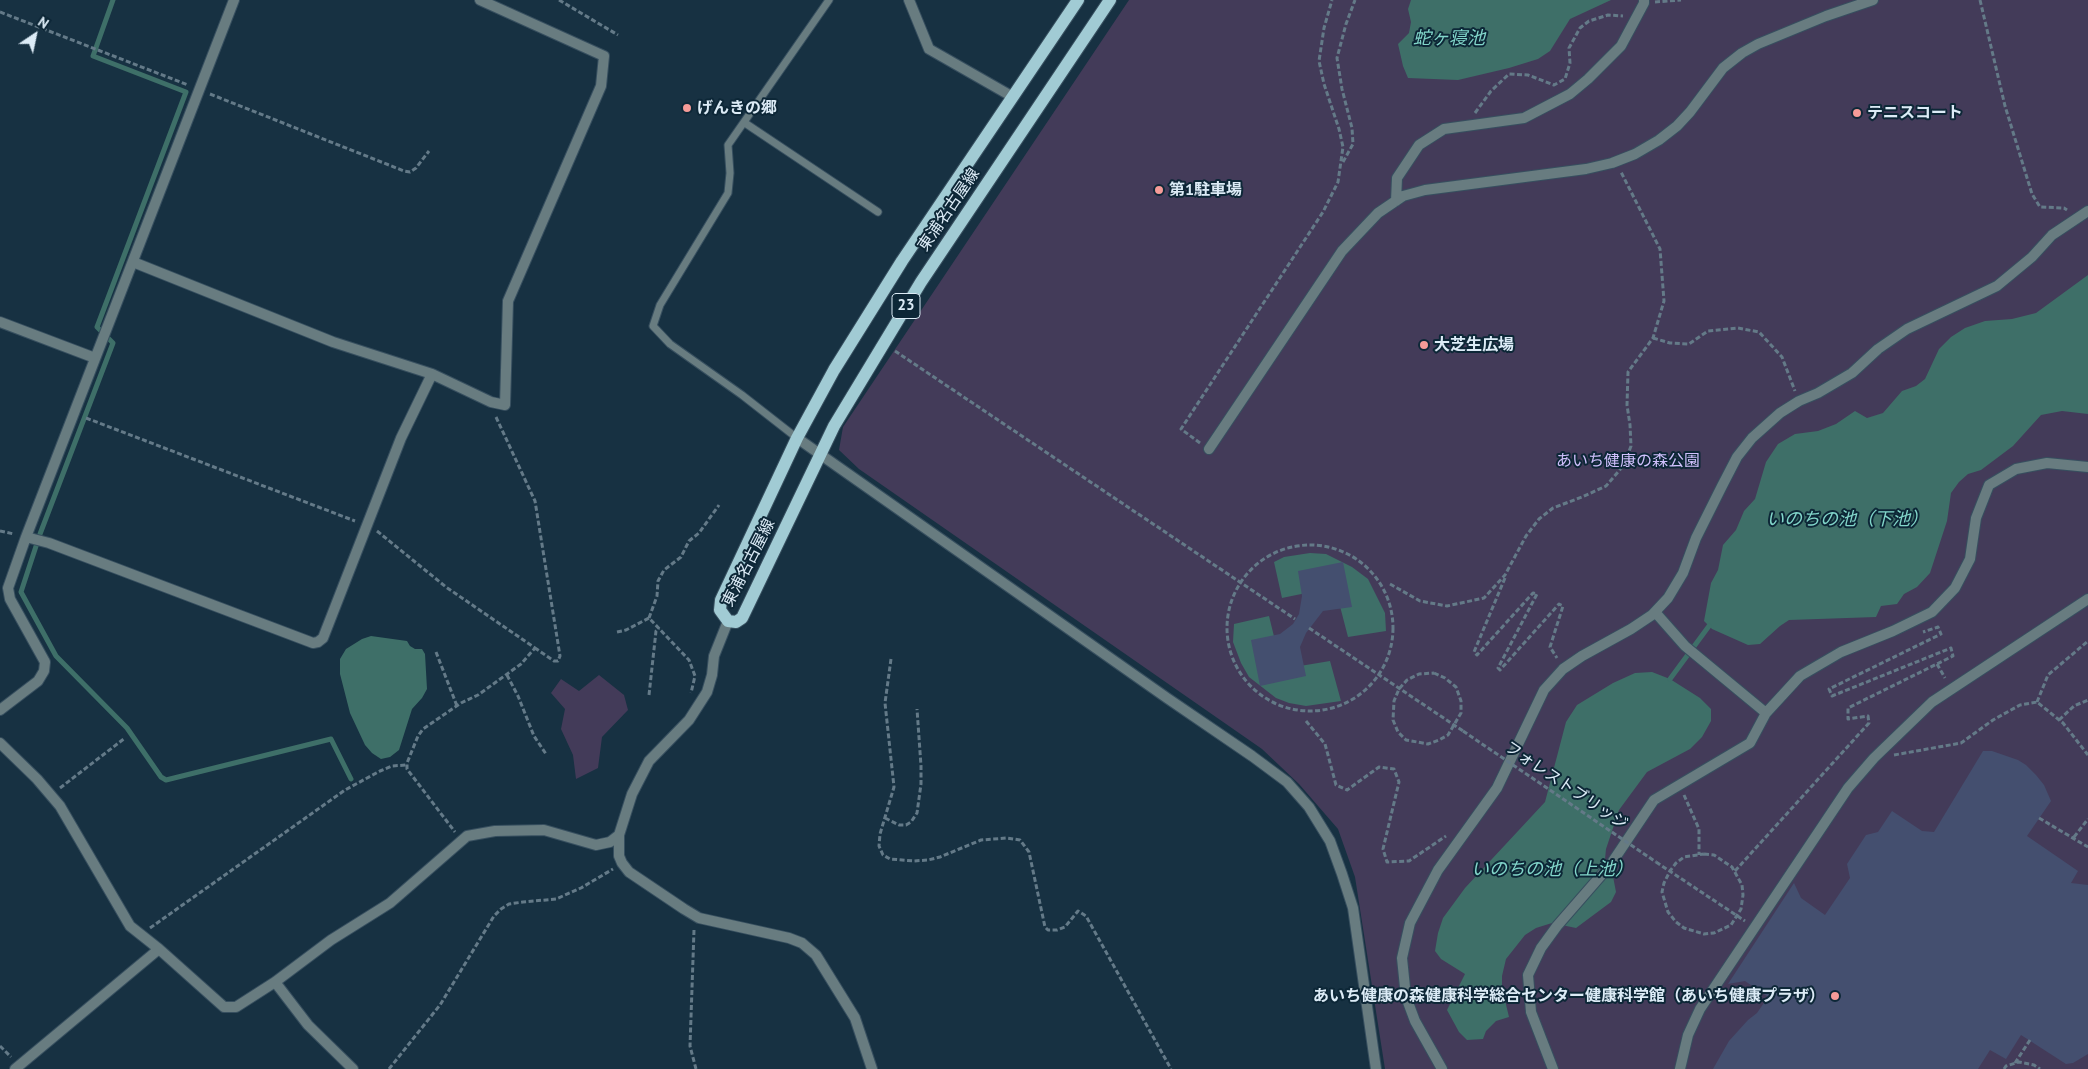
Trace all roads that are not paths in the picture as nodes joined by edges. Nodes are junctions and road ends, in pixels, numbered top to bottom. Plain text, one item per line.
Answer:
1 (234, 0) edge
2 (480, 0) edge
3 (829, 0) edge
4 (909, 0) edge
5 (1078, 0) edge
6 (1110, 0) edge
7 (1873, 0) edge
8 (1644, 2) edge
9 (1013, 97) junction
10 (745, 123) junction
11 (1396, 201) junction
12 (878, 212) dead end
13 (2088, 212) edge
14 (133, 262) junction
15 (0, 322) edge
16 (95, 358) junction
17 (432, 374) junction
18 (797, 438) junction
19 (1209, 449) road end
20 (820, 455) junction
21 (2088, 467) edge
22 (26, 537) junction
23 (2088, 599) edge
24 (1655, 612) junction
25 (728, 621) junction
26 (0, 710) edge
27 (1766, 713) junction
28 (0, 743) edge
29 (619, 835) junction
30 (159, 949) junction
31 (275, 982) junction
32 (15, 1069) edge
33 (353, 1069) edge
34 (872, 1069) edge
35 (1376, 1069) edge
36 (1442, 1069) edge
37 (1553, 1069) edge
38 (1680, 1069) edge

1 - 14 street
2 - 17 street
3 - 10 lane
4 - 9 street
5 - 9 main road, 東浦名古屋線 / 23
6 - 20 main road, 東浦名古屋線 / 23
7 - 11 street
8 - 11 street
9 - 18 main road, 東浦名古屋線 / 23
10 - 12 lane
10 - 18 lane
11 - 19 street
13 - 24 street
14 - 16 street
14 - 17 street
15 - 16 street
16 - 22 street
17 - 22 street
18 - 20 street
18 - 25 main road, 東浦名古屋線 / 23
20 - 25 main road, 東浦名古屋線 / 23
20 - 35 street
21 - 27 street
22 - 26 street
23 - 38 street
24 - 27 street
24 - 36 street
25 - 29 street
27 - 37 street
28 - 30 street
29 - 31 street
29 - 34 street
30 - 31 street
30 - 32 street
31 - 33 street

